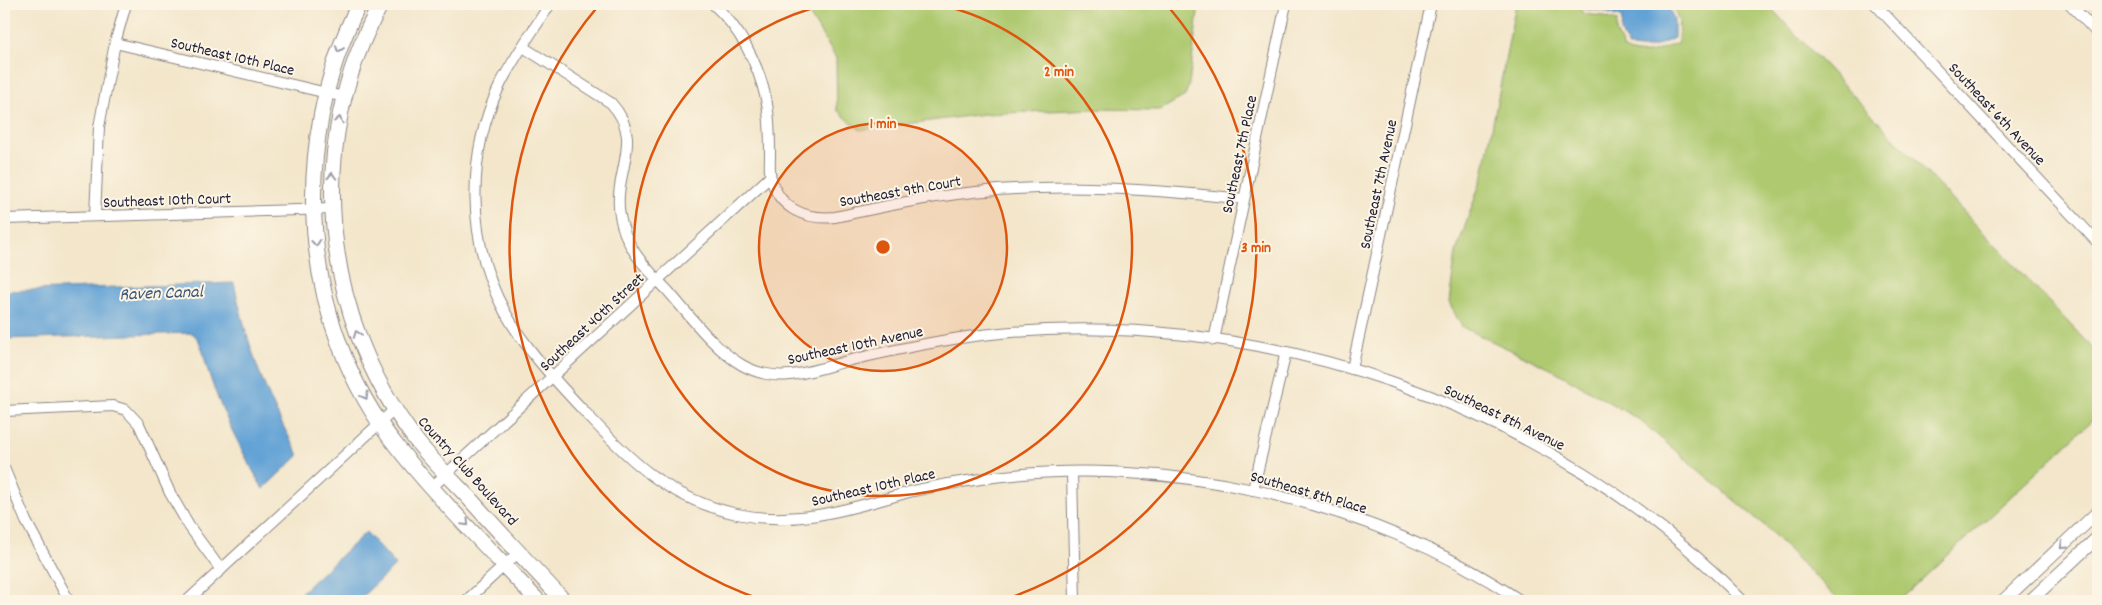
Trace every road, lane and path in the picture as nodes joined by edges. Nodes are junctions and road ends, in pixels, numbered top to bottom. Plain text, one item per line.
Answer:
1 (126, 4) edge
2 (359, 4) edge
3 (380, 4) edge
4 (550, 4) edge
5 (712, 4) edge
6 (1286, 4) edge
7 (1431, 4) edge
8 (1875, 4) edge
9 (2070, 4) edge
10 (2098, 34) edge
11 (115, 43) junction
12 (523, 47) junction
13 (326, 93) junction
14 (344, 97) junction
15 (770, 177) junction
16 (1244, 199) junction
17 (332, 209) junction
18 (313, 210) junction
19 (95, 216) junction
20 (4, 219) edge
21 (2098, 242) edge
22 (658, 280) junction
23 (1214, 340) junction
24 (1286, 352) junction
25 (1352, 369) junction
26 (553, 376) junction
27 (394, 409) junction
28 (4, 411) edge
29 (380, 423) junction
30 (4, 468) edge
31 (1072, 472) junction
32 (446, 474) junction
33 (432, 487) junction
34 (1253, 490) junction
35 (2096, 520) edge
36 (2098, 538) edge
37 (518, 552) junction
38 (505, 565) junction
39 (221, 570) junction
40 (69, 601) edge
41 (187, 601) edge
42 (466, 601) edge
43 (538, 601) edge
44 (564, 601) edge
45 (1075, 601) edge
46 (1521, 601) edge
47 (1743, 601) edge
48 (2003, 601) edge
49 (2030, 601) edge

1 - 11 street
2 -> 13 main road
3 - 14 main road, Country Club Boulevard
4 - 12 street, Southeast 10th Place
5 - 15 street, Southeast 9th Court
6 - 16 street, Southeast 7th Place
7 - 25 street, Southeast 7th Avenue
8 - 21 street, Southeast 6th Avenue
9 - 10 street
11 - 13 street, Southeast 10th Place
11 - 19 street
12 - 22 street, Southeast 10th Avenue
12 - 26 street, Southeast 10th Place
13 - 14 street, Southeast 10th Place
13 - 18 main road
17 -> 14 main road, Country Club Boulevard
15 - 16 street, Southeast 9th Court
15 - 22 street, Southeast 40th Street
16 - 23 street, Southeast 7th Place
17 - 18 street, Southeast 10th Court
27 -> 17 main road, Country Club Boulevard
18 - 19 street, Southeast 10th Court
18 -> 29 main road
19 - 20 street, Southeast 10th Court
22 - 23 street, Southeast 10th Avenue
22 - 26 street, Southeast 40th Street
23 - 24 street, Southeast 8th Avenue
24 - 25 street, Southeast 8th Avenue
24 - 34 street
25 - 47 street, Southeast 8th Avenue
26 - 31 street, Southeast 10th Place
26 - 32 street, Southeast 40th Street
27 - 29 street
27 - 32 main road, Country Club Boulevard
28 - 39 street
29 - 33 main road
29 - 39 street
30 - 40 street
31 - 34 street, Southeast 8th Place
31 - 45 street
32 - 33 street, Southeast 40th Street
32 - 37 main road, Country Club Boulevard
33 -> 38 main road
34 - 46 street, Southeast 8th Place
35 -> 48 street
36 - 49 street
37 - 38 street
37 - 44 main road, Country Club Boulevard
38 - 42 street
38 - 43 main road
39 - 41 street

